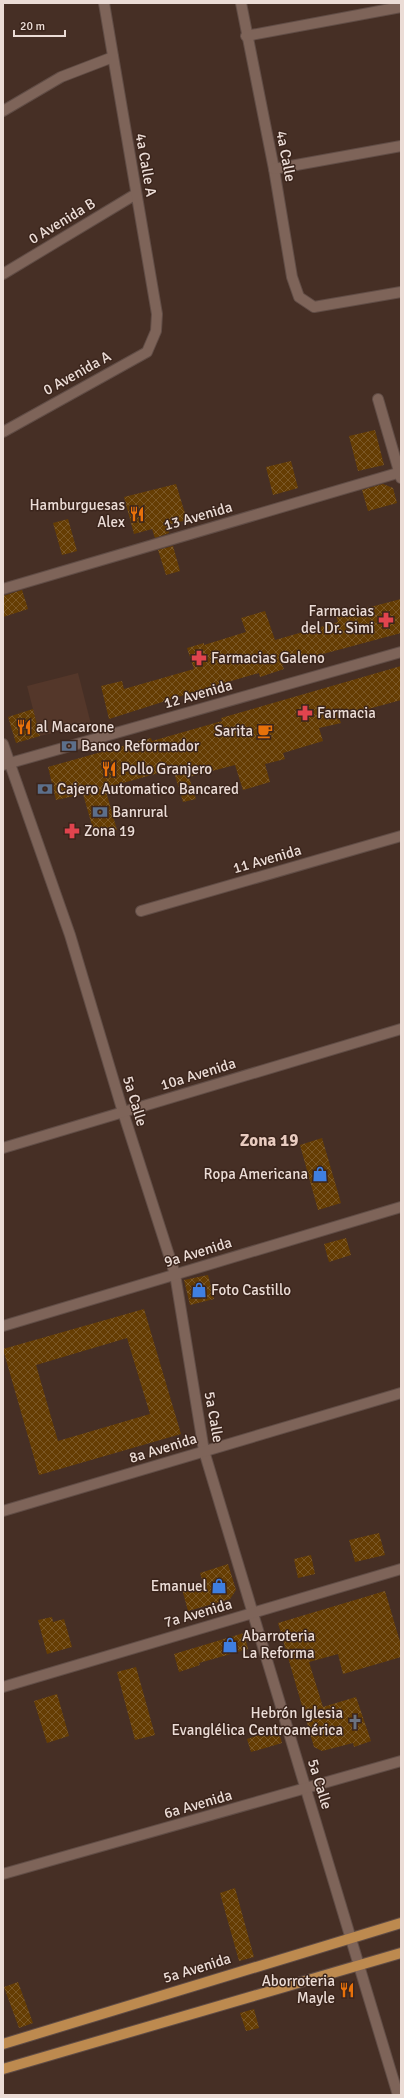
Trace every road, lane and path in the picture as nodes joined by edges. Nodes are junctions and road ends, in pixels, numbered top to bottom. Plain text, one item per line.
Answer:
1 (104, 3) edge
2 (241, 3) edge
3 (401, 7) edge
4 (246, 36) junction
5 (113, 57) junction
6 (3, 111) edge
7 (401, 146) edge
8 (274, 169) junction
9 (136, 194) junction
10 (3, 274) edge
11 (401, 292) edge
12 (156, 331) joint
13 (378, 399) dead end
14 (3, 432) edge
15 (400, 475) edge
16 (3, 589) edge
17 (401, 652) edge
18 (3, 744) edge
19 (6, 765) edge
20 (401, 836) edge
21 (141, 911) dead end
22 (401, 1030) edge
23 (123, 1112) junction
24 (3, 1148) edge
25 (401, 1207) edge
26 (174, 1274) junction
27 (3, 1326) edge
28 (401, 1393) edge
29 (204, 1451) junction
30 (3, 1511) edge
31 (401, 1569) edge
32 (253, 1613) junction
33 (3, 1687) edge
34 (401, 1761) edge
35 (306, 1790) junction
36 (3, 1874) edge
37 (401, 1923) edge
38 (351, 1937) junction
39 (401, 1953) edge
40 (359, 1966) junction
41 (3, 2044) edge
42 (3, 2069) edge
43 (398, 2095) edge

1 - 5 street, 4a Calle A
2 - 4 street, 4a Calle
3 - 4 street
4 - 8 street, 4a Calle
5 - 6 street
5 - 9 street, 4a Calle A
7 - 8 street
8 - 11 street, 4a Calle
9 - 10 street, 0 Avenida B
9 - 12 street, 4a Calle A
12 - 14 street, 0 Avenida A
13 - 15 street
15 - 16 street, 13 Avenida
17 - 19 street, 12 Avenida
18 - 19 street, 5a Calle
19 - 23 street, 5a Calle
20 - 21 street, 11 Avenida
22 - 23 street, 10a Avenida
23 - 24 street, 10a Avenida
23 - 26 street, 5a Calle
25 - 26 street, 9a Avenida
26 - 27 street, 9a Avenida
26 - 29 street, 5a Calle
28 - 29 street, 8a Avenida
29 - 30 street, 8a Avenida
29 - 32 street, 5a Calle
31 - 32 street, 7a Avenida
32 - 33 street, 7a Avenida
32 - 35 street, 5a Calle
34 - 35 street, 6a Avenida
35 - 36 street, 6a Avenida
35 - 38 street, 5a Calle
37 - 38 main road, 5a Avenida
38 - 40 street, 5a Calle
38 - 41 main road, 5a Avenida
39 - 40 main road
40 - 42 main road
40 - 43 street, 5a Calle

